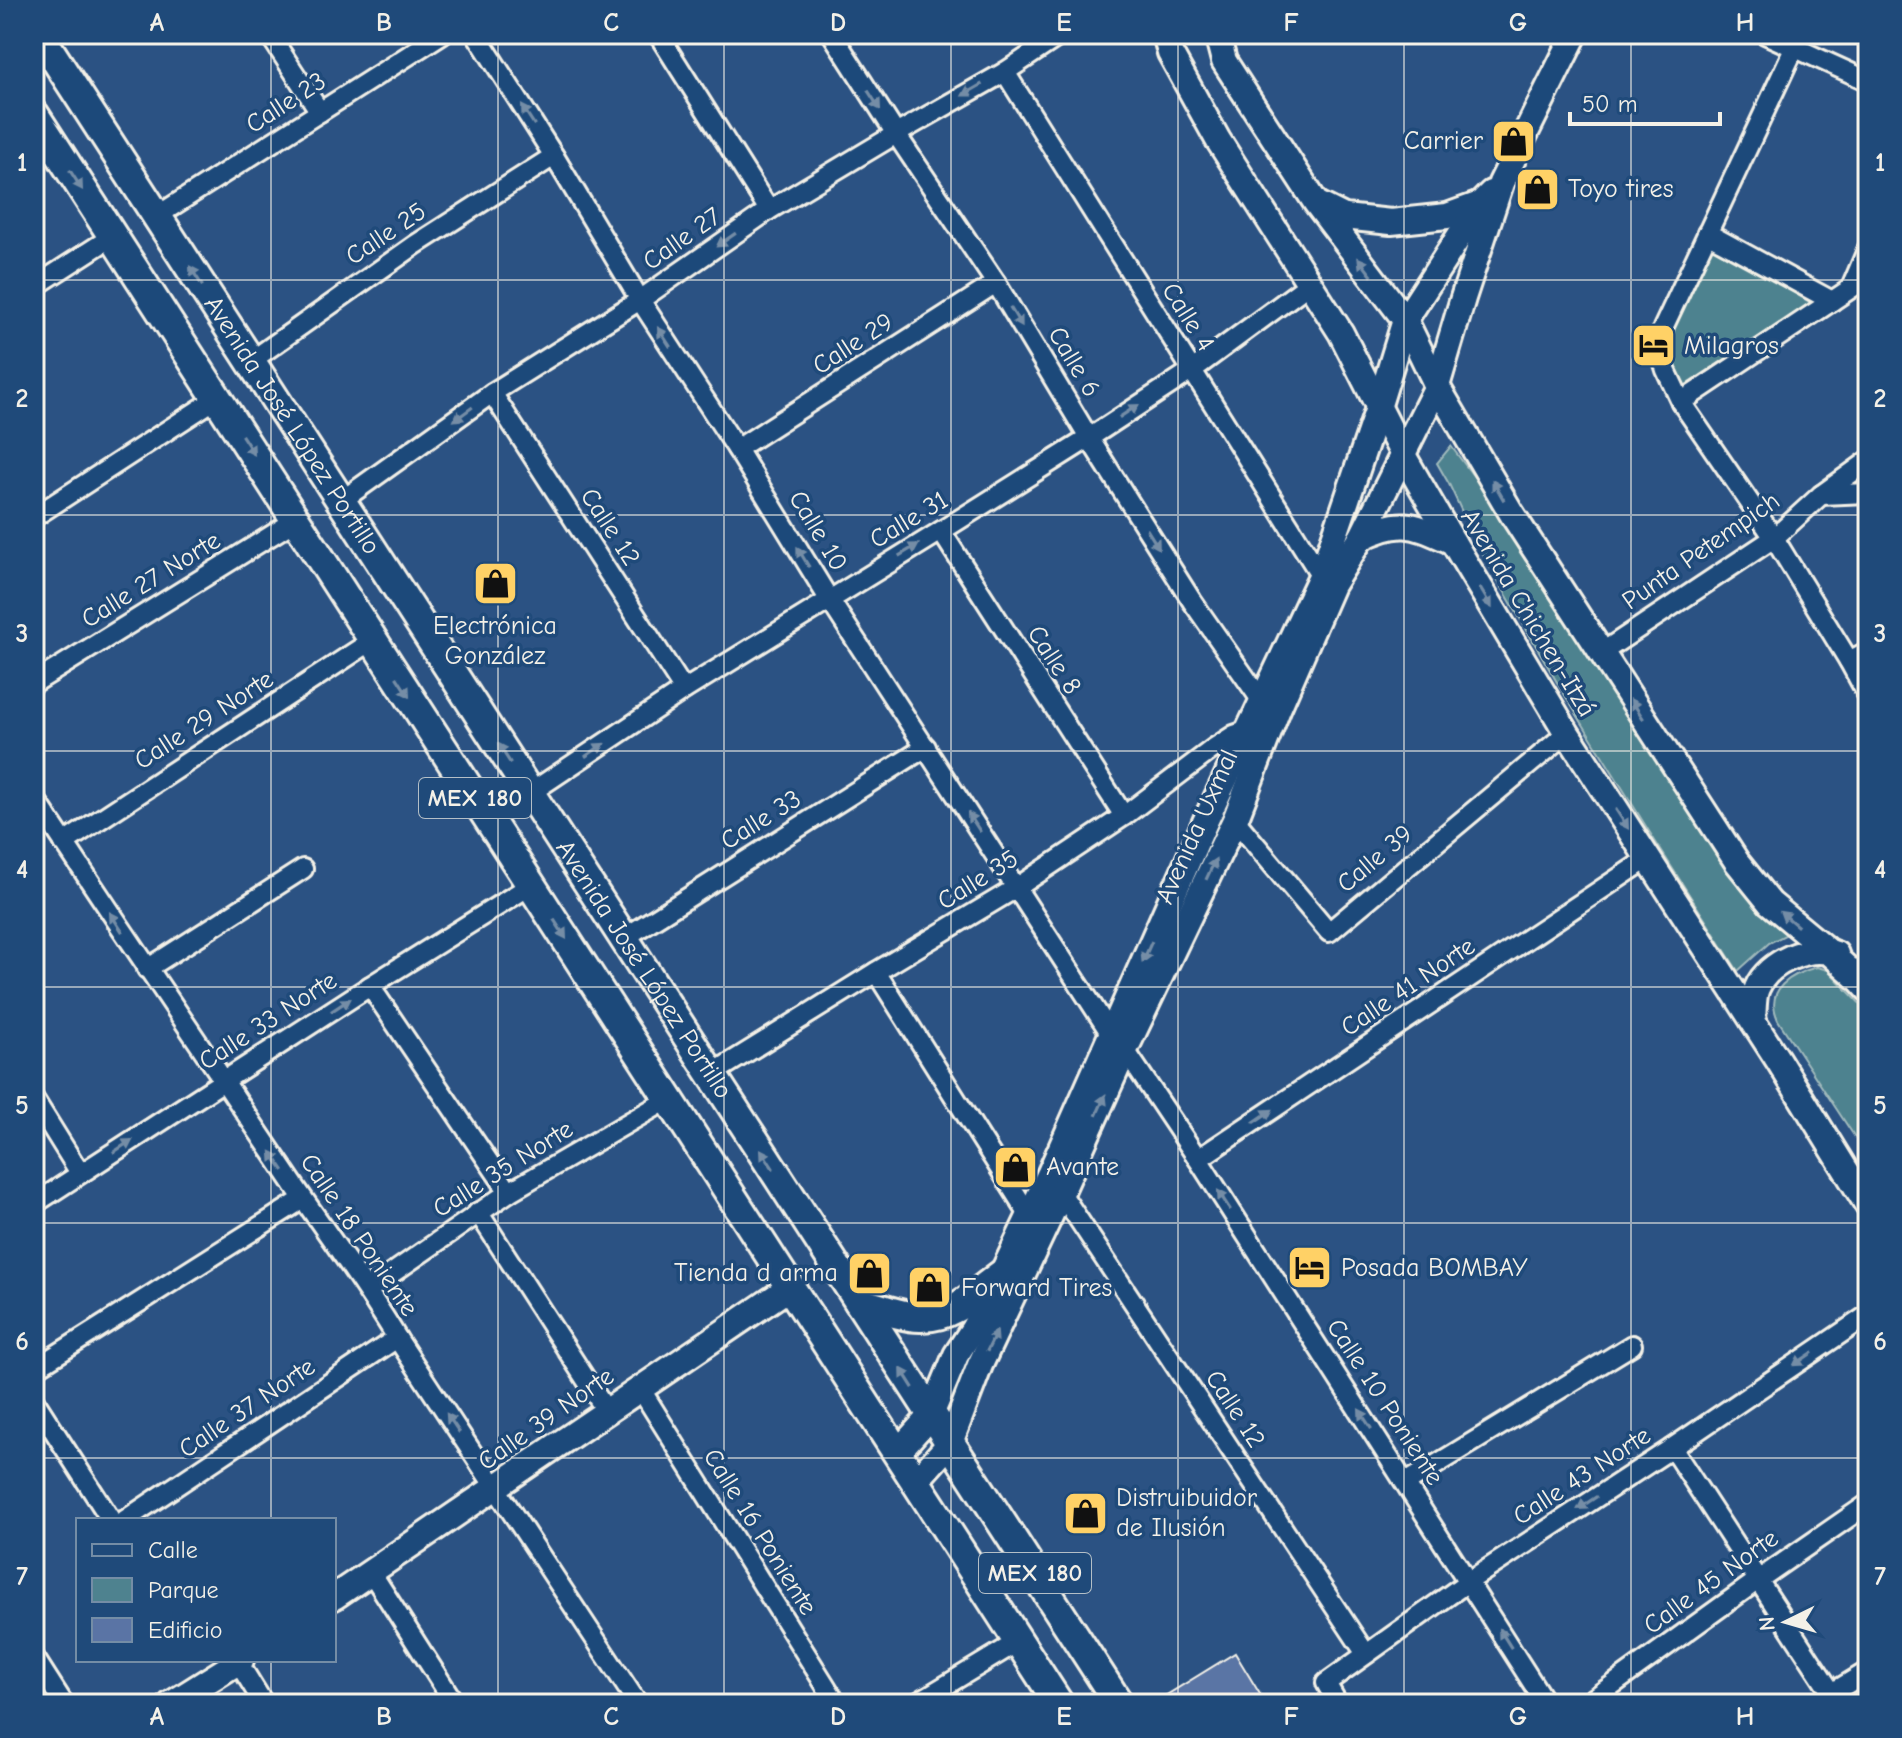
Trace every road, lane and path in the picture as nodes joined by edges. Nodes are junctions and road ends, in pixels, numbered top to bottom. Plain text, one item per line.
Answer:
1 (39, 34) edge
2 (269, 34) edge
3 (442, 34) edge
4 (476, 34) edge
5 (658, 34) edge
6 (832, 34) edge
7 (1062, 34) edge
8 (1165, 34) edge
9 (1217, 34) edge
10 (1575, 34) edge
11 (1765, 34) edge
12 (1798, 41) edge
13 (1005, 72) junction
14 (1868, 81) edge
15 (320, 112) junction
16 (34, 114) edge
17 (896, 134) junction
18 (554, 156) junction
19 (1501, 183) junction
20 (1316, 203) junction
21 (1480, 204) junction
22 (769, 210) junction
23 (157, 216) junction
24 (1707, 233) junction
25 (113, 236) junction
26 (1868, 248) edge
27 (1868, 277) edge
28 (996, 283) junction
29 (1309, 284) junction
30 (34, 287) edge
31 (1851, 288) junction
32 (640, 300) junction
33 (1832, 301) junction
34 (1405, 320) junction
35 (251, 361) junction
36 (1191, 371) junction
37 (1437, 386) junction
38 (492, 393) junction
39 (217, 398) junction
40 (1681, 402) junction
41 (1378, 408) junction
42 (1089, 438) junction
43 (737, 449) junction
44 (1403, 455) junction
45 (1868, 461) edge
46 (1868, 493) edge
47 (1821, 495) junction
48 (341, 501) junction
49 (34, 517) edge
50 (296, 520) junction
51 (941, 531) junction
52 (1361, 538) junction
53 (1774, 538) junction
54 (1453, 542) junction
55 (1326, 581) junction
56 (829, 599) junction
57 (373, 640) junction
58 (1868, 651) edge
59 (1601, 653) junction
60 (1849, 661) junction
61 (34, 683) edge
62 (684, 690) junction
63 (1868, 696) edge
64 (1270, 704) junction
65 (1567, 733) junction
66 (1256, 738) junction
67 (926, 747) junction
68 (530, 793) junction
69 (34, 797) edge
70 (1124, 816) junction
71 (1235, 820) junction
72 (64, 843) junction
73 (1647, 859) junction
74 (303, 869) dead end
75 (531, 885) junction
76 (1016, 888) junction
77 (624, 938) junction
78 (1828, 951) junction
79 (1868, 965) edge
80 (147, 969) junction
81 (876, 972) junction
82 (370, 986) junction
83 (1868, 989) edge
84 (1753, 1021) junction
85 (1118, 1042) junction
86 (712, 1074) junction
87 (224, 1081) junction
88 (34, 1099) edge
89 (669, 1099) junction
90 (1198, 1159) junction
91 (80, 1173) junction
92 (509, 1192) junction
93 (1061, 1193) junction
94 (303, 1199) junction
95 (34, 1204) edge
96 (1867, 1204) edge
97 (478, 1212) junction
98 (1035, 1224) junction
99 (1002, 1274) junction
100 (790, 1287) junction
101 (368, 1290) junction
102 (859, 1302) junction
103 (1868, 1315) edge
104 (397, 1338) junction
105 (1632, 1345) dead end
106 (34, 1369) edge
107 (640, 1388) junction
108 (34, 1400) edge
109 (607, 1412) junction
110 (931, 1415) junction
111 (950, 1443) junction
112 (1672, 1448) junction
113 (897, 1453) junction
114 (916, 1481) junction
115 (1406, 1483) junction
116 (497, 1488) junction
117 (1868, 1504) edge
118 (110, 1518) edge
119 (128, 1518) edge
120 (371, 1572) junction
121 (1758, 1580) junction
122 (1469, 1581) junction
123 (336, 1596) edge
124 (1019, 1641) junction
125 (1366, 1654) junction
126 (34, 1657) edge
127 (235, 1662) edge
128 (240, 1662) edge
129 (211, 1668) edge
130 (1868, 1671) edge
131 (1836, 1698) edge
132 (64, 1704) edge
133 (171, 1704) edge
134 (264, 1704) edge
135 (455, 1704) edge
136 (638, 1704) edge
137 (837, 1704) edge
138 (915, 1704) edge
139 (1059, 1704) edge
140 (1119, 1704) edge
141 (1338, 1704) edge
142 (1546, 1704) edge
143 (1586, 1704) edge

1 - 23 main road, Avenida José López Portillo / MEX 180
2 - 15 street
3 - 15 street, Calle 23
18 -> 4 street, Calle 10
5 - 22 street
6 -> 17 street, Calle 6
7 - 13 street, Calle 27
8 - 29 main road, Avenida Chichen-Itzá
9 - 20 main road, Avenida Chichen-Itzá
10 - 19 main road, Avenida Uxmal
11 - 12 street
12 - 14 street
12 - 24 street
13 -> 17 street, Calle 27
13 - 36 street, Calle 4
15 - 23 street, Calle 23
16 -> 25 main road, Avenida José López Portillo / MEX 180
17 - 22 street, Calle 27
17 - 28 street, Calle 6
18 - 32 street, Calle 10
18 - 35 street, Calle 25
19 - 21 main road, Avenida Uxmal
19 - 37 main road, Avenida Uxmal
20 - 21 main road
34 -> 20 main road, Avenida Chichen-Itzá
21 - 34 main road, Avenida Uxmal
22 -> 32 street, Calle 27
35 -> 23 main road, Avenida José López Portillo / MEX 180
24 - 33 street
24 - 40 street
25 - 30 street
25 - 39 main road, Avenida José López Portillo / MEX 180
26 - 31 street
27 - 31 street
28 -> 42 street, Calle 6
28 - 43 street, Calle 29
29 - 36 street, Calle 31
29 - 41 main road, Avenida Chichen-Itzá
31 - 33 street
32 - 38 street, Calle 27
43 -> 32 street, Calle 10
33 - 40 street
34 - 37 main road, Avenida Chichen-Itzá
34 - 41 main road, Avenida Uxmal
35 - 48 main road, Avenida José López Portillo / MEX 180
42 -> 36 street, Calle 31
36 - 55 street, Calle 4
37 - 44 main road, Avenida Uxmal
59 -> 37 main road, Avenida Chichen-Itzá
38 -> 48 street, Calle 27
38 - 62 street, Calle 12
39 - 49 street
39 -> 50 main road, Avenida José López Portillo / MEX 180
40 - 53 street
41 - 44 main road, Avenida Chichen-Itzá
41 - 55 main road, Avenida Uxmal
42 - 51 street, Calle 31
42 -> 64 street, Calle 6
56 -> 43 street, Calle 10
44 - 52 main road, Avenida Uxmal
44 - 54 main road, Avenida Chichen-Itzá
45 - 47 street, Punta Petempich
46 - 47 street
47 - 53 street, Punta Petempich
68 -> 48 main road, Avenida José López Portillo / MEX 180
50 - 57 main road, Avenida José López Portillo / MEX 180
50 - 61 street, Calle 27 Norte
56 -> 51 street, Calle 31
51 - 70 street, Calle 8
52 - 54 main road
52 - 55 main road, Avenida Uxmal
53 - 59 street, Punta Petempich
53 - 60 street
54 -> 65 main road, Avenida Chichen-Itzá
55 - 64 main road, Avenida Uxmal
56 - 62 street, Calle 31
56 - 67 street, Calle 10
57 - 72 street, Calle 29 Norte
57 -> 75 main road, Avenida José López Portillo / MEX 180
58 - 60 street
78 -> 59 main road, Avenida Chichen-Itzá
60 - 63 street
68 -> 62 street, Calle 31
64 - 66 main road, Avenida Uxmal
65 - 71 street, Calle 39
65 -> 73 main road, Avenida Chichen-Itzá
66 - 70 street, Calle 35
66 - 71 main road, Avenida Uxmal
66 -> 85 main road, Avenida Uxmal
76 -> 67 street, Calle 10
67 - 77 street, Calle 33
68 - 77 main road, Avenida José López Portillo / MEX 180
69 - 72 street, Calle 18 Poniente
70 - 76 street, Calle 35
85 -> 71 main road, Avenida Uxmal
80 -> 72 street, Calle 18 Poniente
73 - 84 main road, Avenida Chichen-Itzá
90 -> 73 street, Calle 41 Norte
74 - 80 street
75 - 82 street, Calle 33 Norte
75 -> 89 main road, Avenida José López Portillo / MEX 180
76 - 81 street, Calle 35
76 - 85 street, Calle 10
77 - 86 main road, Avenida José López Portillo / MEX 180
78 - 79 main road
78 - 83 main road, Avenida Chichen-Itzá
78 - 84 main road
80 - 87 street, Calle 18 Poniente
81 - 86 street, Calle 35
81 - 98 street
87 -> 82 street, Calle 33 Norte
82 - 92 street
84 - 96 main road, Avenida Chichen-Itzá
85 - 90 street, Calle 10 Poniente
93 -> 85 main road, Avenida Uxmal
85 - 98 main road, Avenida Uxmal
102 -> 86 main road, Avenida José López Portillo / MEX 180
91 -> 87 street, Calle 33 Norte
94 -> 87 street, Calle 18 Poniente
88 - 91 street
89 - 92 street, Calle 35 Norte
89 - 100 main road, Avenida José López Portillo / MEX 180
115 -> 90 street, Calle 10 Poniente
91 - 95 street, Calle 33 Norte
92 - 97 street, Calle 35 Norte
93 - 98 main road, Avenida Uxmal
93 - 125 street, Calle 12
94 - 101 street, Calle 18 Poniente
94 - 106 street
97 - 101 street, Calle 35 Norte
97 - 109 street
98 - 99 main road, Avenida Uxmal
111 -> 98 main road, Avenida Uxmal
99 - 102 main road
99 - 110 main road, Avenida Uxmal
100 - 107 main road, Calle 39 Norte
100 - 113 main road, Avenida José López Portillo / MEX 180
101 - 104 street, Calle 18 Poniente
110 -> 102 main road, Avenida José López Portillo / MEX 180
103 -> 112 street, Calle 43 Norte
116 -> 104 street, Calle 18 Poniente
104 - 119 street, Calle 37 Norte
105 - 115 street
107 - 109 main road, Calle 39 Norte
107 - 137 street, Calle 16 Poniente
108 - 118 street
109 - 116 main road, Calle 39 Norte
110 - 111 main road, Avenida José López Portillo / MEX 180
110 - 113 main road, Avenida Uxmal
111 - 114 main road, Avenida Uxmal
111 - 140 main road, Avenida José López Portillo / MEX 180
112 - 121 street
112 -> 122 street, Calle 43 Norte
113 - 114 main road, Avenida José López Portillo / MEX 180
114 - 124 main road, Avenida José López Portillo / MEX 180
115 - 122 street, Calle 10 Poniente
116 - 120 main road, Calle 39 Norte
116 - 136 street, Calle 18 Poniente
117 - 121 street, Calle 45 Norte
120 - 123 main road, Calle 39 Norte
120 - 135 street
121 - 131 street
121 - 143 street, Calle 45 Norte
122 - 125 street, Calle 43 Norte
142 -> 122 street, Calle 10 Poniente
124 - 138 street
124 - 139 main road, Avenida José López Portillo / MEX 180
125 - 141 street, Calle 43 Norte
126 - 132 street
127 - 129 main road
128 - 134 street
129 - 133 main road
130 - 131 street

